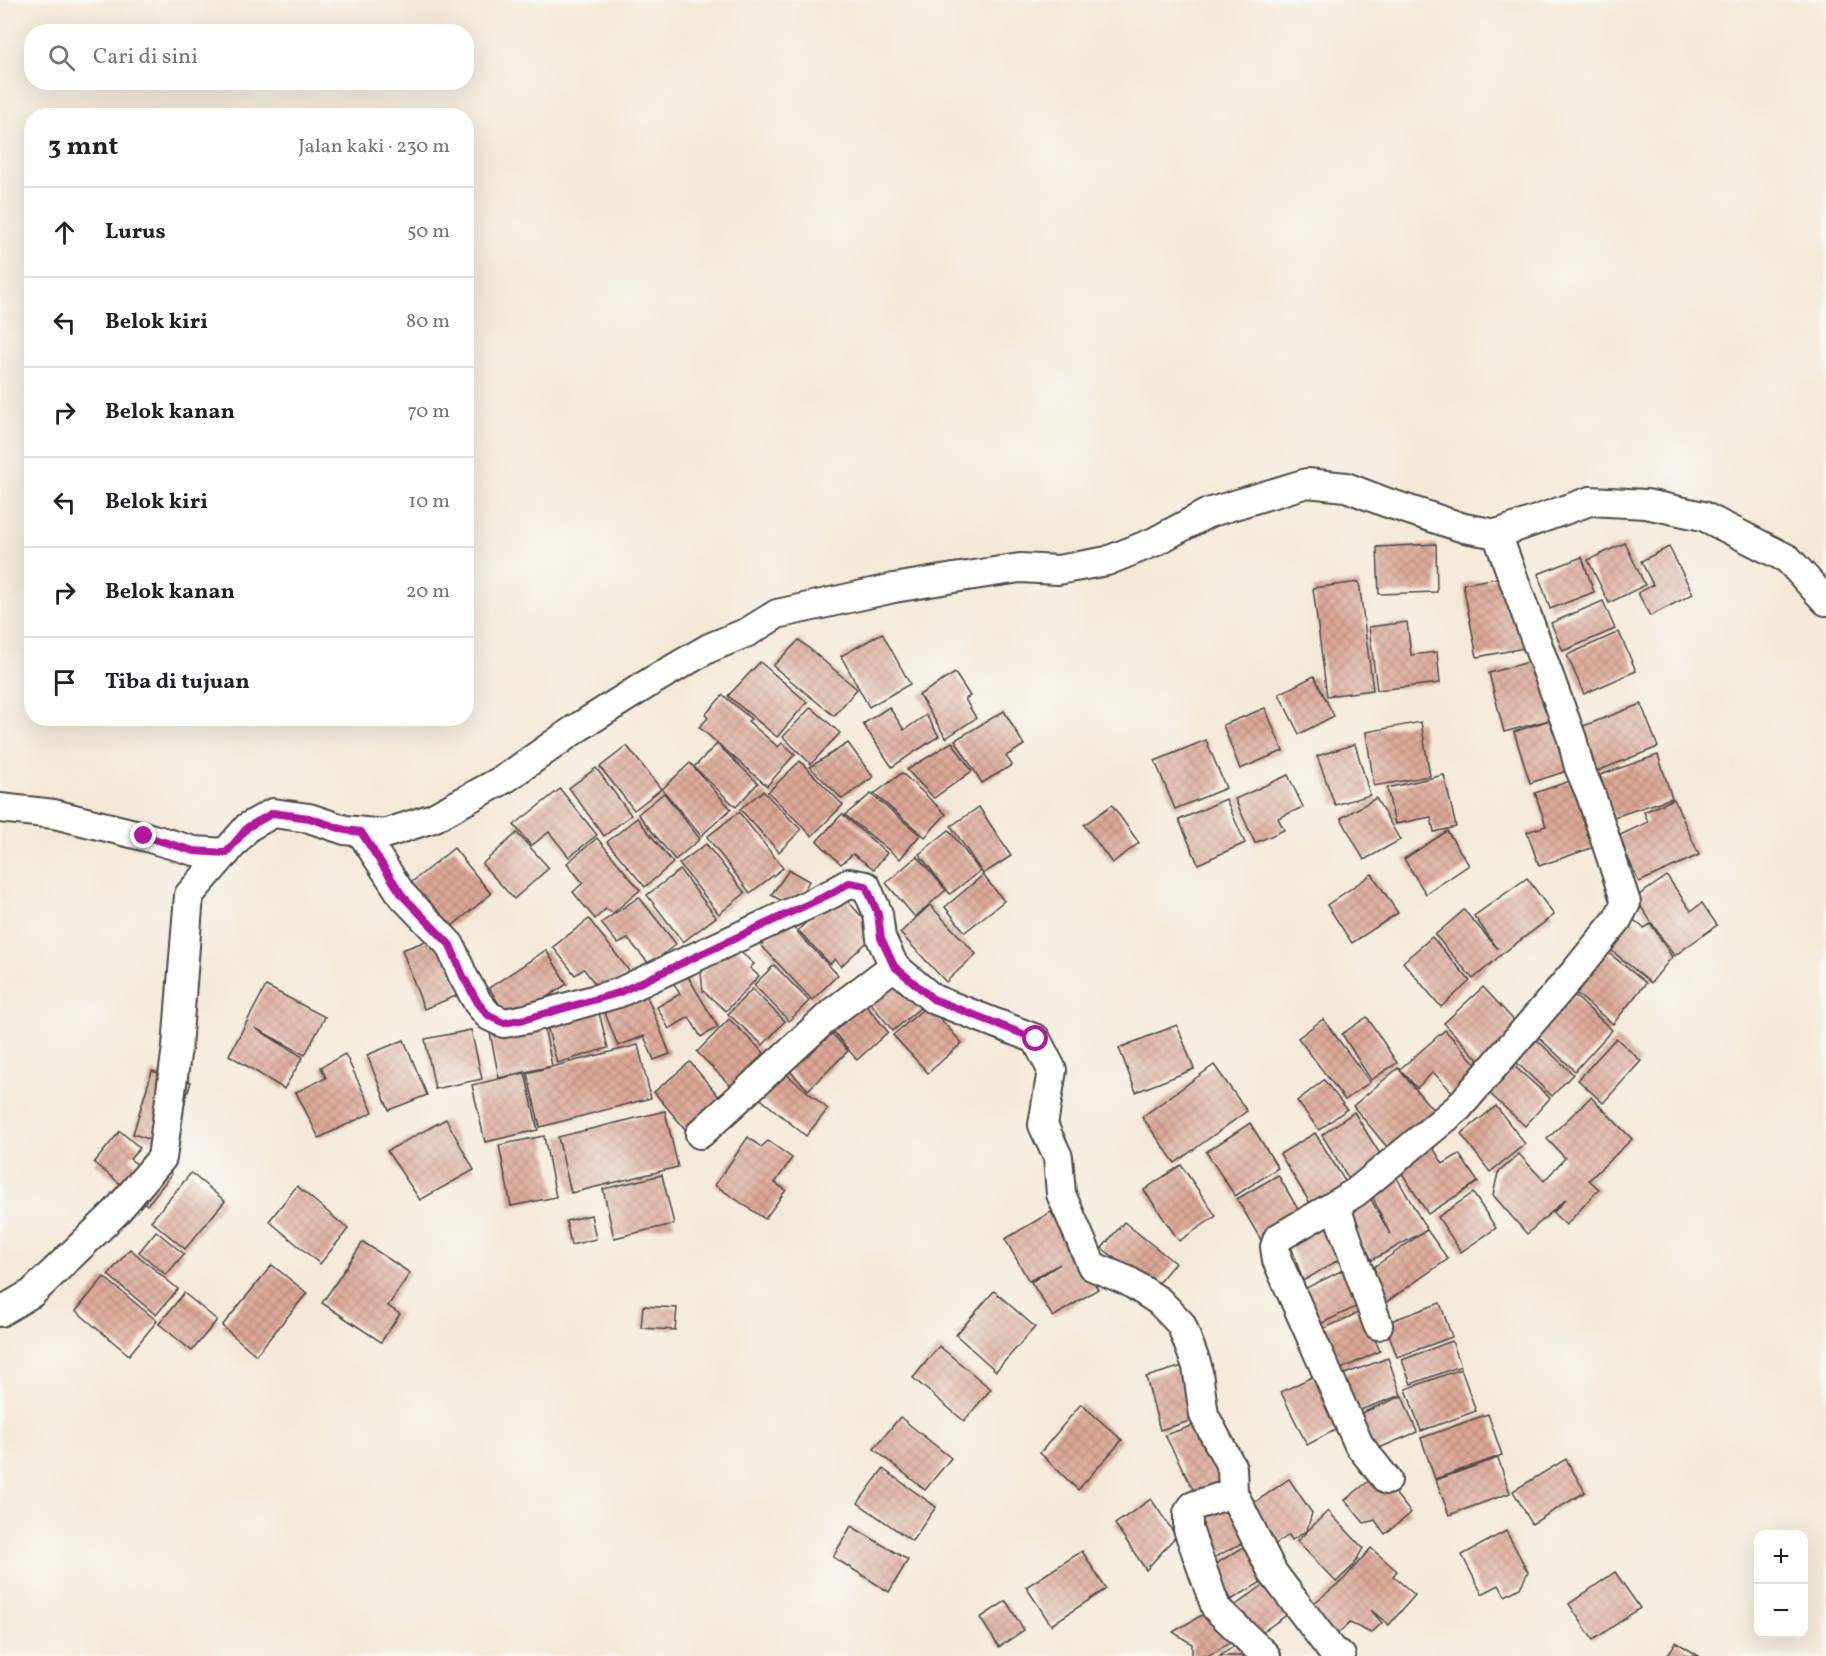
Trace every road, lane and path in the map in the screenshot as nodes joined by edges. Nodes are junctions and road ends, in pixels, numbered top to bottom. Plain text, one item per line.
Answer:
1 (1497, 534) junction
2 (1826, 601) edge
3 (0, 808) edge
4 (361, 832) junction
5 (226, 853) junction
6 (894, 966) junction
7 (700, 1134) dead end
8 (1335, 1205) junction
9 (0, 1312) edge
10 (1378, 1325) dead end
11 (1387, 1480) dead end
12 (1233, 1493) junction
13 (1266, 1656) edge
14 (1341, 1656) edge

1 - 2 street
1 - 4 street
1 - 8 street
3 - 5 street
4 - 5 street
4 - 6 street
5 - 9 street
6 - 7 street
6 - 12 street
8 - 10 street
8 - 11 street
12 - 13 street
12 - 14 street

